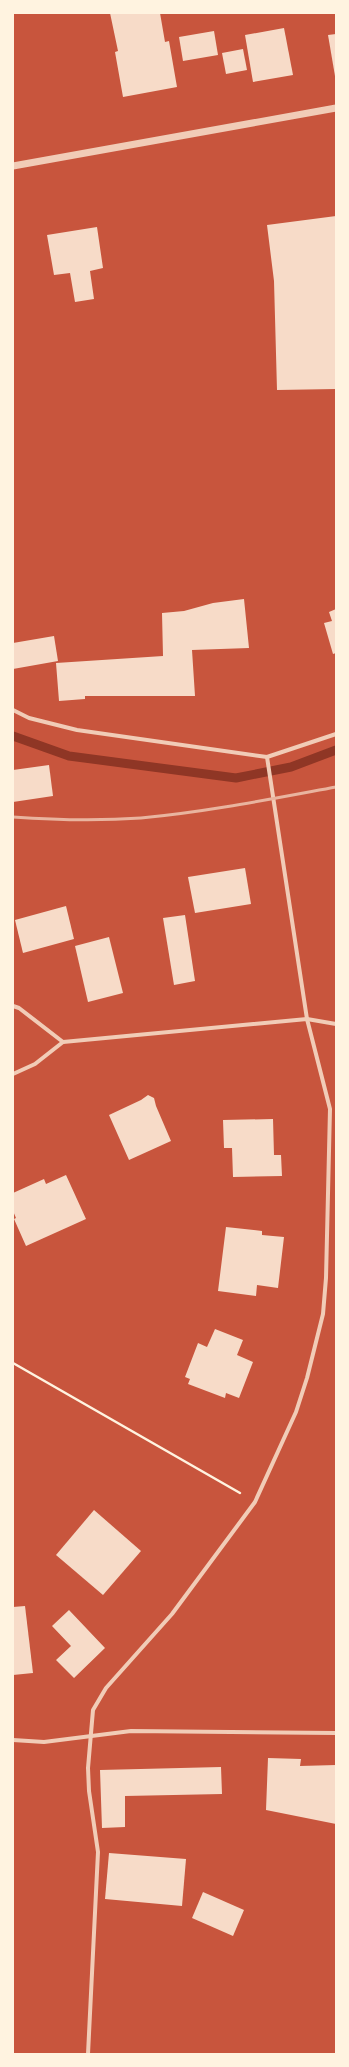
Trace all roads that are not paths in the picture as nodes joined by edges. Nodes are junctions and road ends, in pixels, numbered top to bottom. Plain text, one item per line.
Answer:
1 (336, 108) edge
2 (13, 166) edge
3 (13, 710) edge
4 (336, 734) edge
5 (268, 759) junction
6 (13, 1006) edge
7 (307, 1019) junction
8 (336, 1024) edge
9 (64, 1042) junction
10 (13, 1074) edge
11 (336, 1733) edge
12 (91, 1735) junction
13 (13, 1740) edge
14 (88, 2054) edge

1 - 2 street
3 - 5 street
4 - 5 street
5 - 7 street
6 - 9 street
7 - 8 street
7 - 9 street
7 - 12 street
9 - 10 street
11 - 12 street
12 - 13 street
12 - 14 street

